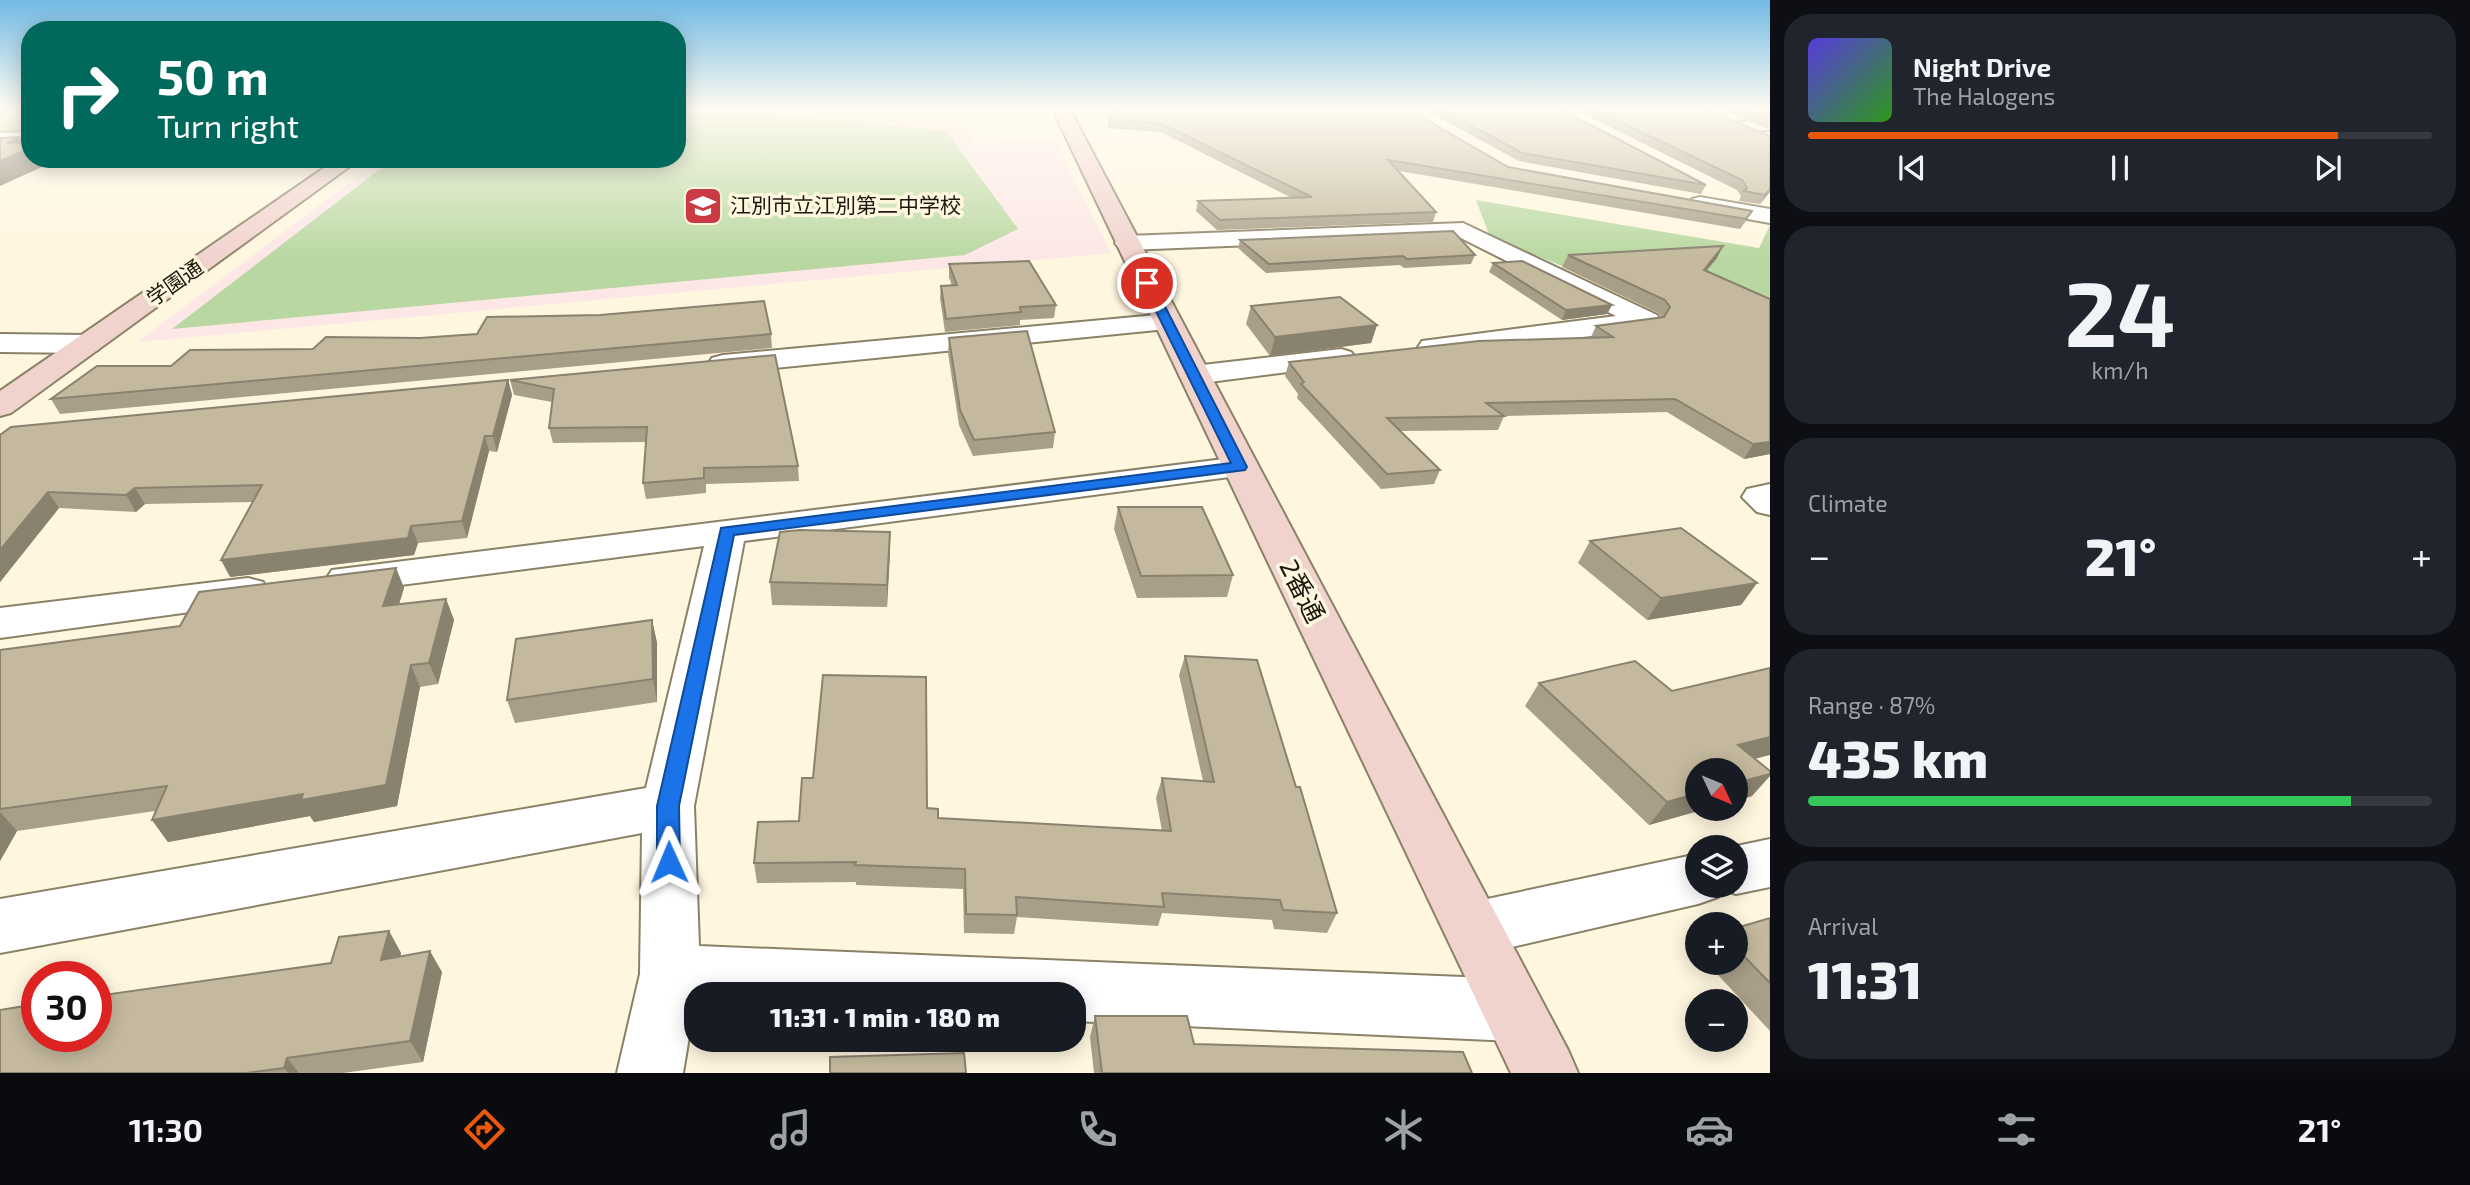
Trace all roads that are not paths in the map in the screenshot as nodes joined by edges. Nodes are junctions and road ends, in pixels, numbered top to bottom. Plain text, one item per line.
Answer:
1 (1085, 158) edge
2 (337, 168) edge
3 (1708, 187) edge
4 (1684, 201) edge
5 (1736, 210) junction
6 (1770, 216) edge
7 (1127, 243) junction
8 (1167, 322) junction
9 (0, 343) edge
10 (88, 344) junction
11 (1414, 349) edge
12 (1372, 354) edge
13 (695, 367) edge
14 (1194, 376) junction
15 (5, 423) edge
16 (1240, 467) junction
17 (1770, 495) edge
18 (1770, 504) edge
19 (727, 531) junction
20 (0, 623) edge
21 (668, 806) junction
22 (1770, 863) edge
23 (1748, 868) edge
24 (1685, 882) edge
25 (0, 926) edge
26 (1473, 929) junction
27 (670, 974) junction
28 (1513, 1010) junction
29 (650, 1073) edge
30 (1545, 1073) edge

1 - 7 street, 2番通
2 - 10 street, 学園通
3 - 5 street
4 - 5 street
5 - 6 street
7 - 8 street, 2番通
7 - 11 street
8 - 13 street
8 - 14 street, 2番通
9 - 10 street
10 - 15 street, 学園通
12 - 14 street
14 - 16 street, 2番通
16 - 19 street
16 - 26 street, 2番通
17 - 18 street
19 - 20 street
19 - 21 street
21 - 25 street
21 - 27 street
22 - 23 street
24 - 26 street
26 - 28 street, 2番通
27 - 28 street
27 - 29 street
28 - 30 street, 2番通

